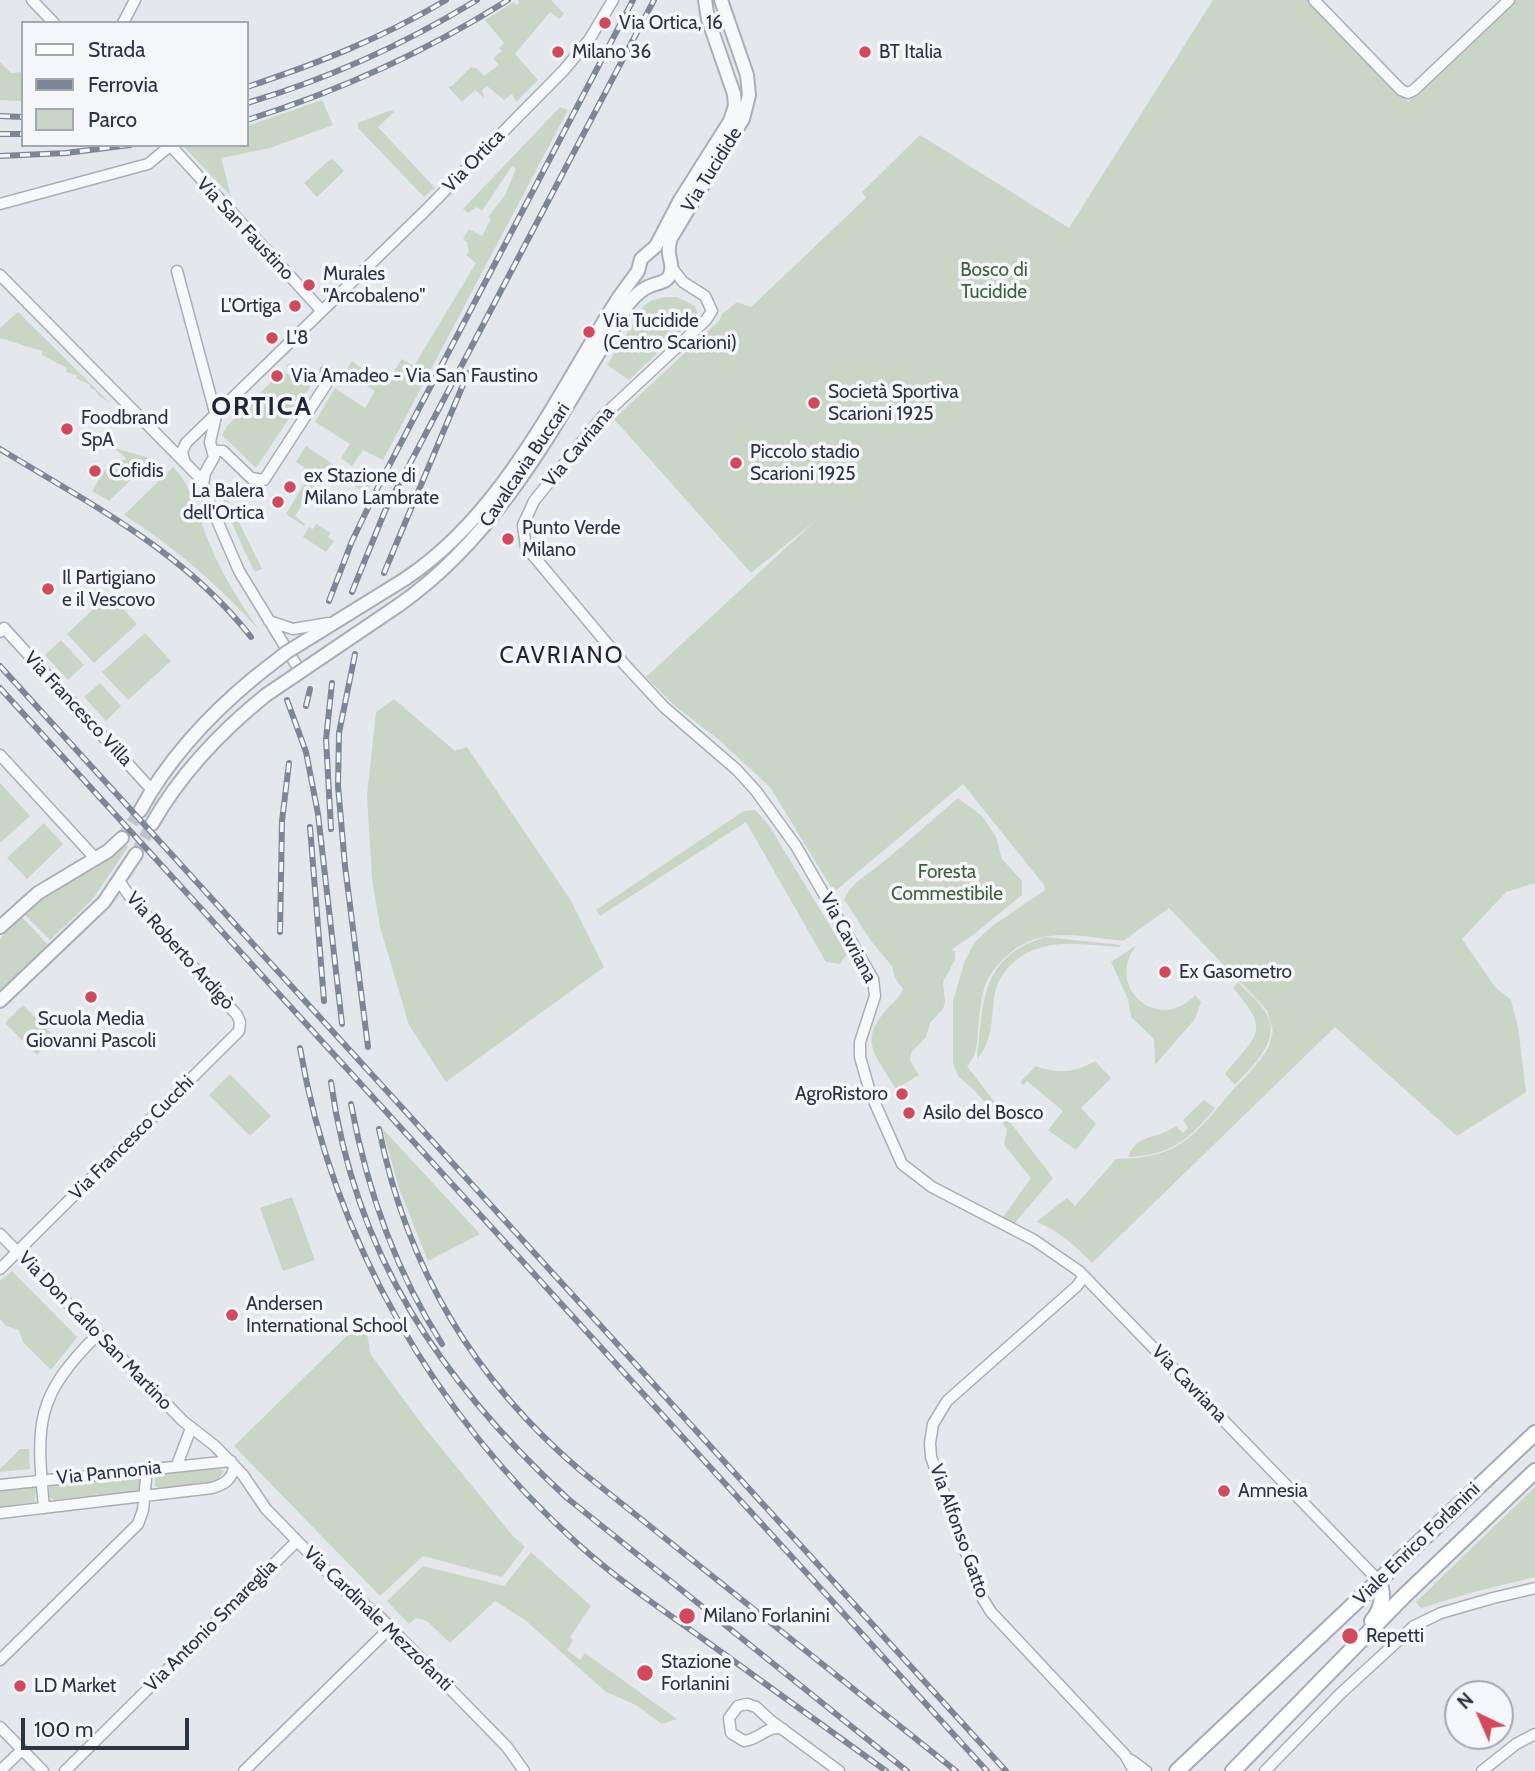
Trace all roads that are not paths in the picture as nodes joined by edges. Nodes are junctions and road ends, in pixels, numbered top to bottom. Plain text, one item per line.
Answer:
1 (32, 0) edge
2 (135, 0) edge
3 (614, 0) edge
4 (705, 0) edge
5 (721, 0) edge
6 (1314, 0) edge
7 (1509, 0) edge
8 (52, 21) edge
9 (124, 21) edge
10 (729, 21) junction
11 (714, 37) junction
12 (736, 41) junction
13 (169, 147) edge
14 (171, 147) edge
15 (0, 204) edge
16 (650, 252) junction
17 (670, 263) junction
18 (177, 271) dead end
19 (638, 271) junction
20 (0, 275) edge
21 (682, 282) junction
22 (658, 283) junction
23 (322, 312) junction
24 (326, 371) dead end
25 (574, 380) junction
26 (216, 416) junction
27 (190, 440) junction
28 (212, 447) junction
29 (178, 450) junction
30 (188, 466) junction
31 (208, 468) junction
32 (202, 485) junction
33 (340, 620) junction
34 (269, 621) junction
35 (2, 630) edge
36 (287, 652) junction
37 (300, 671) junction
38 (0, 755) edge
39 (152, 789) junction
40 (140, 811) tunnel mouth
41 (152, 824) tunnel mouth
42 (122, 838) tunnel mouth
43 (136, 853) tunnel mouth
44 (95, 858) junction
45 (119, 881) junction
46 (3, 920) edge
47 (0, 1001) edge
48 (240, 1022) joint
49 (0, 1234) edge
50 (18, 1252) junction
51 (0, 1269) edge
52 (1084, 1276) junction
53 (98, 1334) junction
54 (191, 1428) junction
55 (1535, 1433) edge
56 (232, 1463) junction
57 (177, 1465) junction
58 (147, 1469) junction
59 (1535, 1471) edge
60 (42, 1480) junction
61 (0, 1485) edge
62 (144, 1496) junction
63 (44, 1508) junction
64 (0, 1513) edge
65 (297, 1541) junction
66 (1378, 1580) junction
67 (1535, 1588) edge
68 (390, 1628) junction
69 (0, 1660) edge
70 (1329, 1672) junction
71 (0, 1727) edge
72 (783, 1729) junction
73 (1535, 1734) edge
74 (22, 1750) junction
75 (1125, 1755) junction
76 (0, 1771) edge
77 (43, 1771) edge
78 (65, 1771) edge
79 (244, 1771) edge
80 (524, 1771) edge
81 (839, 1771) edge
82 (1135, 1771) edge
83 (1146, 1771) edge
84 (1177, 1771) edge
85 (1235, 1771) edge
86 (1265, 1771) edge
87 (1482, 1771) edge

1 - 8 street
2 - 9 street
3 - 23 street, Via Ortica
4 - 11 street, Via Tucidide
5 - 10 street, Via Tucidide
6 - 7 street
10 - 11 street
10 - 12 street, Via Tucidide
11 - 12 street
11 - 16 street, Via Tucidide
12 - 17 street, Via Tucidide
13 - 15 street
14 - 23 street, Via San Faustino
16 - 17 street
16 - 19 street, Via Tucidide
17 - 21 street, Via Cavriana
17 - 22 street, Via Tucidide
18 - 26 street
19 - 22 street
19 - 25 street, Via Tucidide
20 - 29 street
21 - 22 street
21 - 52 street, Via Cavriana
22 - 25 street, Via Tucidide
23 - 26 street, Via Ortica
24 - 28 street
25 - 33 street, Cavalcavia Buccari, bridge
25 - 37 street, Cavalcavia Buccari, bridge
26 - 27 street, Via Ortica
26 - 28 street
27 - 28 street
27 - 29 street
28 - 31 street
29 - 30 street
30 - 31 street
30 - 32 street
31 - 32 street
32 - 34 street
33 - 34 street, Cavalcavia Buccari, bridge
33 - 36 street, Cavalcavia Buccari, bridge
34 - 36 street
35 - 39 street, Via Francesco Villa
36 - 37 street
36 - 39 street, Cavalcavia Buccari, bridge
37 - 41 street, Cavalcavia Buccari, bridge
38 - 44 street
39 - 40 street, Cavalcavia Buccari
42 - 44 street
43 - 45 street
44 - 46 street
45 - 47 street
45 - 48 street, Via Roberto Ardigò
48 - 50 street, Via Francesco Cucchi
49 - 50 street, Via Don Carlo San Martino
50 - 51 street, Via Francesco Cucchi
50 - 53 street, Via Don Carlo San Martino
52 - 66 street, Via Cavriana
52 - 75 street, Via Alfonso Gatto
53 - 54 street, Via Don Carlo San Martino
53 - 60 street
54 - 56 street, Via Don Carlo San Martino
54 - 57 street, Via Pannonia
55 - 66 main road, Viale Enrico Forlanini
56 - 57 street, Via Pannonia
56 - 62 street, Via Pannonia
56 - 65 street, Via Cardinale Mezzofanti
57 - 58 street, Via Pannonia
58 - 60 street, Via Pannonia
58 - 62 street
59 - 70 main road, Viale Enrico Forlanini
60 - 61 street, Via Pannonia
60 - 63 street, Via Pannonia
62 - 63 street, Via Pannonia
62 - 69 street
63 - 64 street, Via Pannonia
65 - 68 street, Via Cardinale Mezzofanti
65 - 78 street, Via Antonio Smareglia
66 - 70 main road
66 - 84 main road, Viale Enrico Forlanini
67 - 86 street
68 - 79 street
68 - 80 street, Via Cardinale Mezzofanti
70 - 85 main road, Viale Enrico Forlanini
71 - 74 street
72 - 72 street
72 - 81 street
73 - 87 street
74 - 76 street
74 - 77 street
75 - 82 street, Via Alfonso Gatto
75 - 83 street, Via Alfonso Gatto

